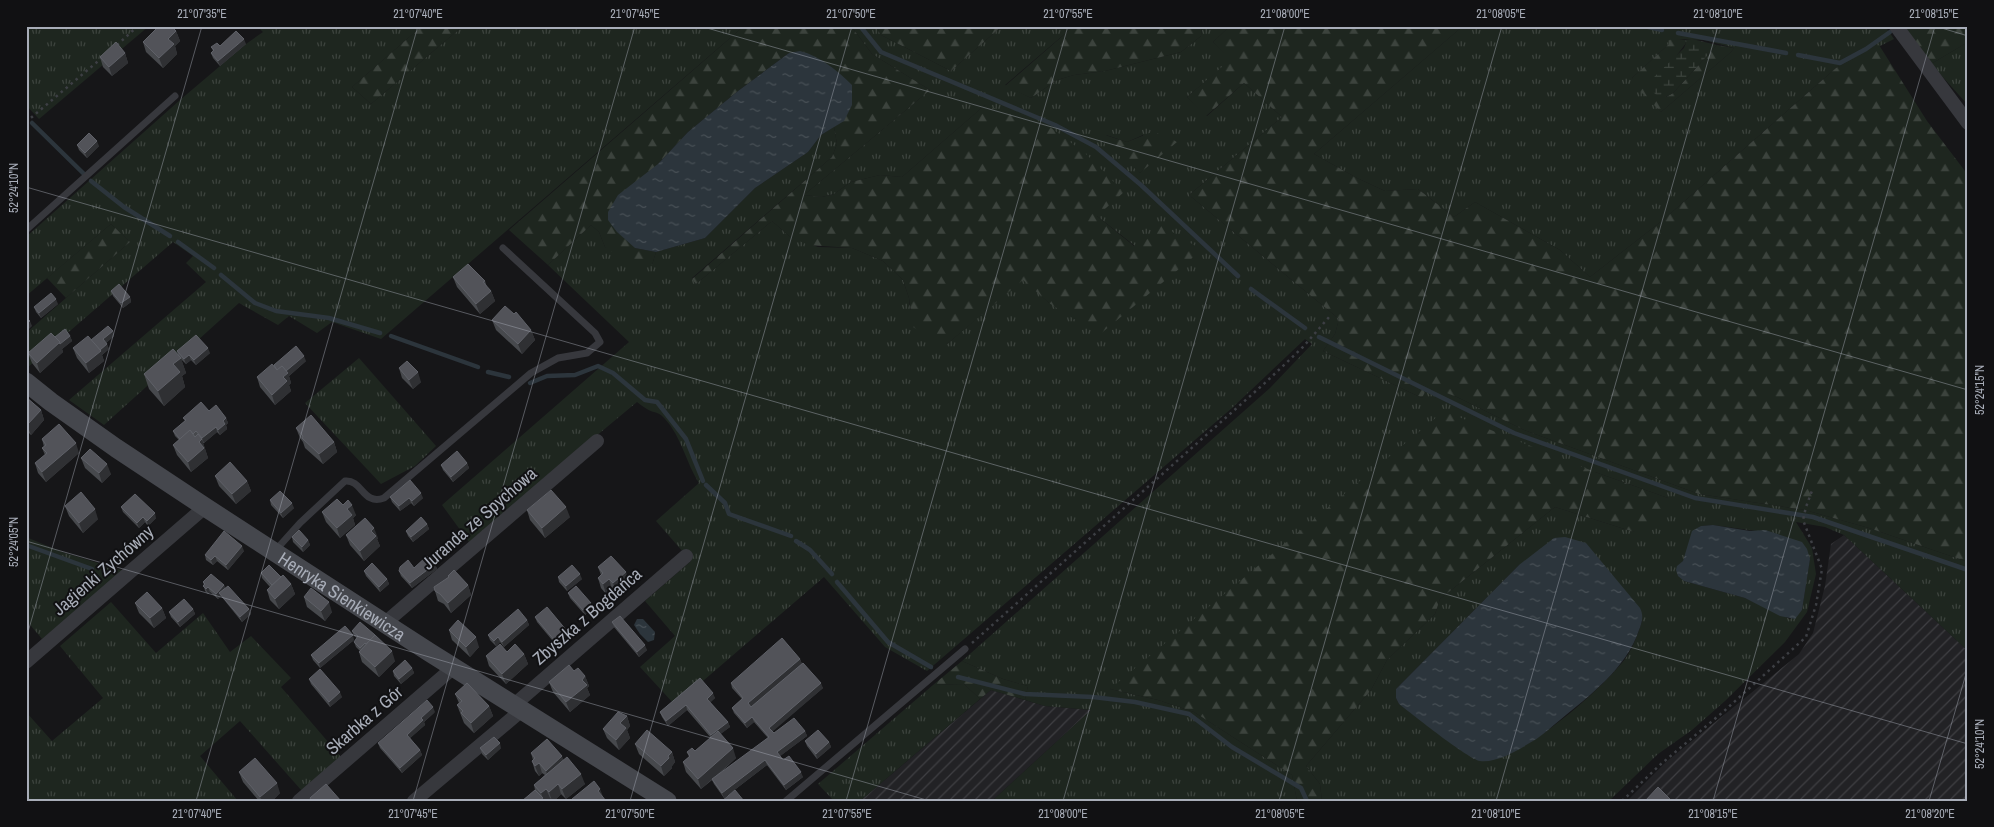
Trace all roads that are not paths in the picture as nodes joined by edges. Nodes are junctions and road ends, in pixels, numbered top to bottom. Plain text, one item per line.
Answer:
1 (1896, 26) edge
2 (175, 96) dead end
3 (1968, 123) edge
4 (26, 230) edge
5 (503, 248) dead end
6 (26, 382) edge
7 (597, 441) dead end
8 (205, 507) junction
9 (274, 552) junction
10 (686, 556) dead end
11 (385, 623) junction
12 (965, 650) road end
13 (26, 662) edge
14 (454, 667) junction
15 (518, 707) junction
16 (299, 801) edge
17 (414, 801) edge
18 (667, 801) edge
19 (786, 801) edge

1 - 3 street
2 - 4 lane
5 - 9 lane
6 - 8 street, Henryka Sienkiewicza
7 - 11 street, Juranda ze Spychowa
8 - 9 street, Henryka Sienkiewicza
8 - 13 street, Jagienki Zychówny
9 - 11 street, Henryka Sienkiewicza
10 - 15 street, Zbyszka z Bogdańca
11 - 14 street, Henryka Sienkiewicza
12 - 19 lane
14 - 15 street, Henryka Sienkiewicza
14 - 16 street, Skarbka z Gór
15 - 17 street, Zbyszka z Bogdańca
15 - 18 street, Henryka Sienkiewicza

